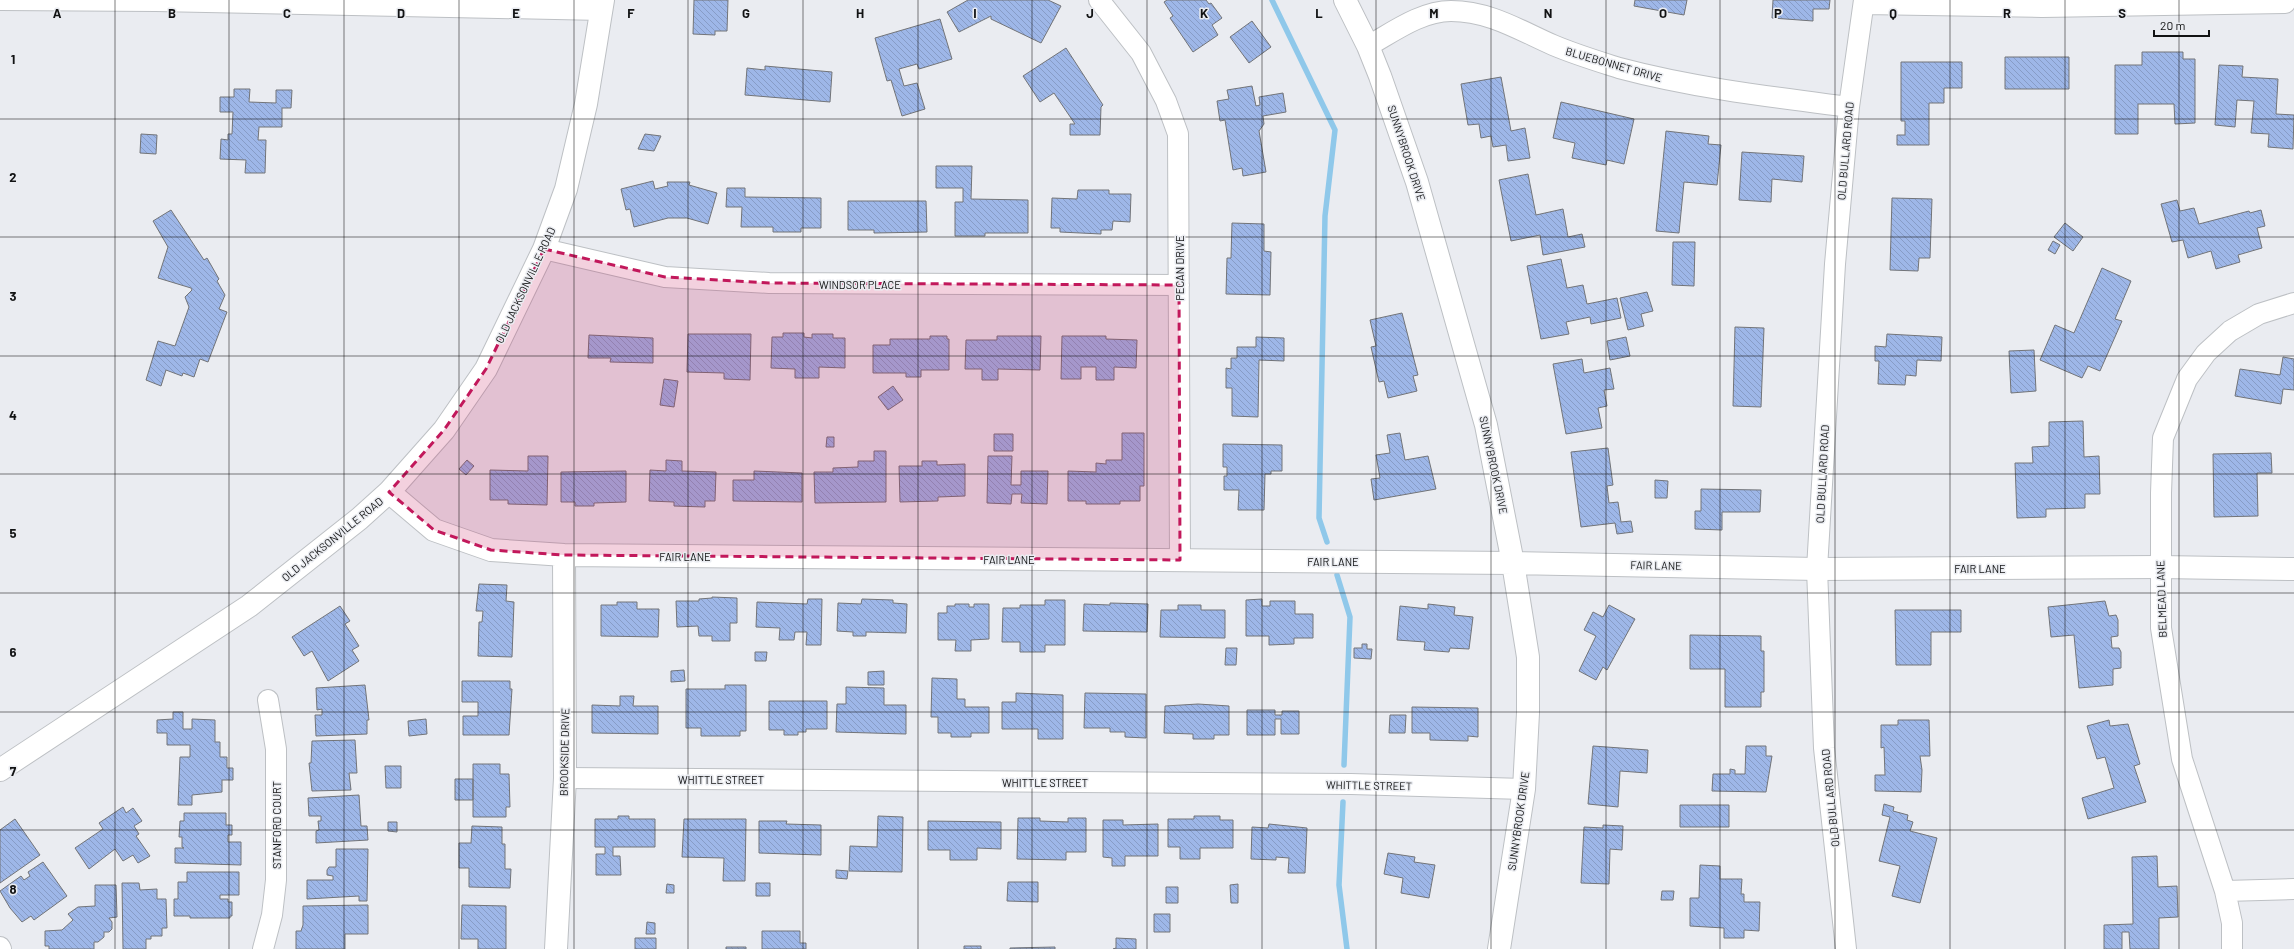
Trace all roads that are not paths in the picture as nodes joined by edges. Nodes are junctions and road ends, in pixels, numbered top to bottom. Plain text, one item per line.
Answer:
1 (0, 0) edge
2 (156, 0) edge
3 (1098, 0) edge
4 (1345, 0) edge
5 (1864, 2) edge
6 (2285, 3) dead end
7 (603, 5) edge
8 (1368, 46) junction
9 (1849, 107) junction
10 (544, 250) junction
11 (1179, 285) junction
12 (2294, 303) edge
13 (388, 492) junction
14 (564, 555) junction
15 (1180, 560) junction
16 (1513, 563) junction
17 (2160, 566) junction
18 (1817, 569) junction
19 (2294, 569) edge
20 (268, 700) dead end
21 (0, 770) edge
22 (565, 778) junction
23 (1524, 789) junction
24 (2294, 889) edge
25 (2225, 891) junction
26 (263, 949) edge
27 (556, 949) edge
28 (1499, 949) edge
29 (1846, 949) edge
30 (2232, 949) edge

1 - 2 street
2 - 7 street
3 - 11 street, PECAN DRIVE
4 - 8 street, SUNNYBROOK DRIVE
5 - 6 street
5 - 9 street, OLD BULLARD ROAD
7 - 10 street, OLD JACKSONVILLE ROAD
8 - 9 street, BLUEBONNET DRIVE
8 - 16 street, SUNNYBROOK DRIVE
9 - 18 street, OLD BULLARD ROAD
10 - 11 street, WINDSOR PLACE
10 - 13 street, OLD JACKSONVILLE ROAD
11 - 15 street, PECAN DRIVE
12 - 17 street, BELMEAD LANE
13 - 14 street, FAIR LANE
13 - 21 street, OLD JACKSONVILLE ROAD
14 - 15 street, FAIR LANE
14 - 22 street, BROOKSIDE DRIVE
15 - 16 street, FAIR LANE
16 - 18 street, FAIR LANE
16 - 23 street, SUNNYBROOK DRIVE
17 - 18 street, FAIR LANE
17 - 19 street, FAIR LANE
17 - 25 street, BELMEAD LANE
18 - 29 street, OLD BULLARD ROAD
20 - 26 street, STANFORD COURT
22 - 23 street, WHITTLE STREET
22 - 27 street, BROOKSIDE DRIVE
23 - 28 street, SUNNYBROOK DRIVE
24 - 25 street
25 - 30 street, BELMEAD LANE

